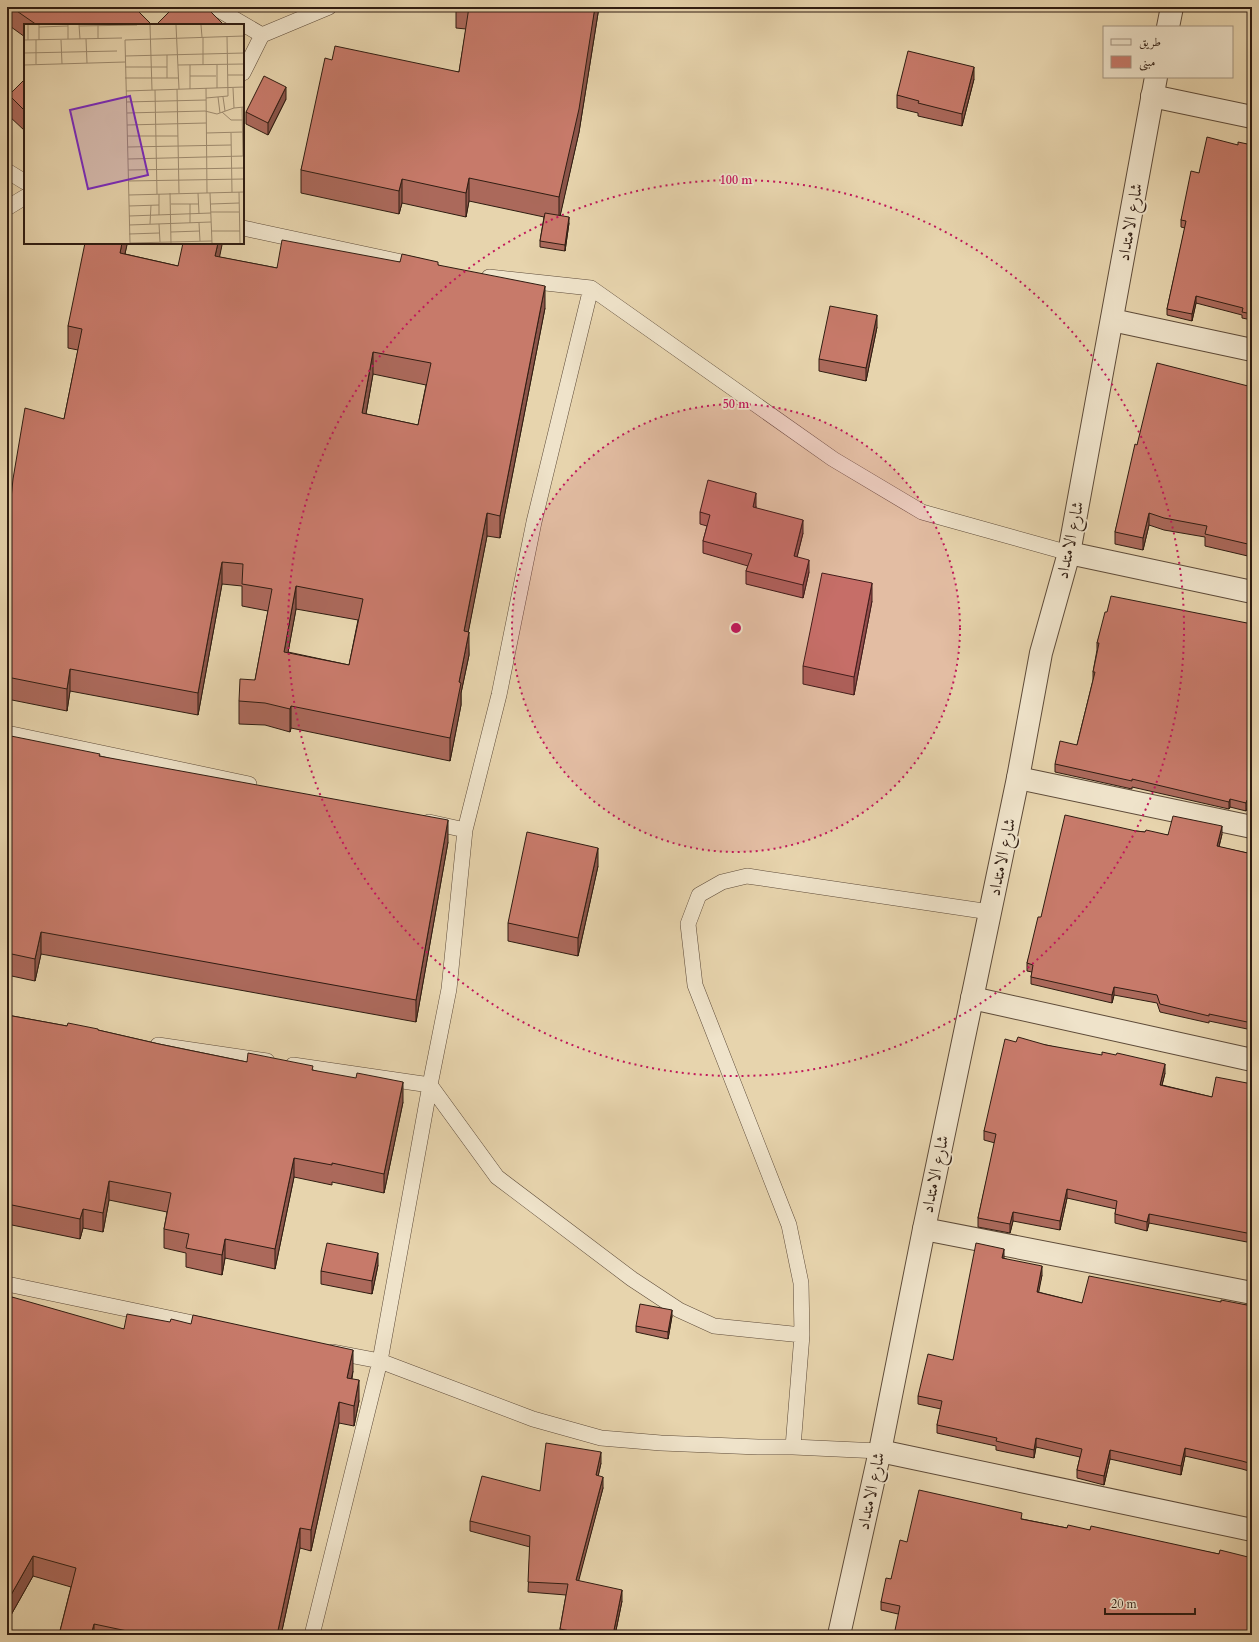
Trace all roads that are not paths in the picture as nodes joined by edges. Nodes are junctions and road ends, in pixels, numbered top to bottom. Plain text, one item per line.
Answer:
1 (214, 7) edge
2 (329, 7) edge
3 (1172, 7) edge
4 (243, 24) edge
5 (244, 24) edge
6 (1168, 26) edge
7 (262, 35) junction
8 (244, 71) edge
9 (1154, 86) edge
10 (1252, 117) edge
11 (7, 171) edge
12 (24, 181) edge
13 (24, 198) edge
14 (7, 208) edge
15 (244, 228) edge
16 (433, 269) edge
17 (472, 275) edge
18 (591, 288) junction
19 (1112, 320) junction
20 (1252, 350) edge
21 (1069, 553) junction
22 (1252, 592) edge
23 (7, 733) edge
24 (1018, 778) junction
25 (263, 787) edge
26 (419, 820) edge
27 (1252, 827) edge
28 (466, 830) junction
29 (990, 912) junction
30 (972, 998) junction
31 (140, 1042) edge
32 (1252, 1060) edge
33 (430, 1085) junction
34 (924, 1229) junction
35 (7, 1284) edge
36 (1252, 1293) edge
37 (224, 1329) edge
38 (802, 1335) junction
39 (318, 1348) edge
40 (380, 1361) junction
41 (793, 1446) junction
42 (880, 1451) junction
43 (1252, 1530) edge
44 (312, 1635) edge
45 (839, 1635) edge

1 - 4 lane
2 - 7 lane
3 - 6 street
5 - 7 lane
7 - 8 lane
9 - 10 street
9 - 19 street, شارع الامتداد
11 - 12 lane
13 - 14 lane
15 - 16 lane
17 - 18 lane
18 - 21 lane
18 - 28 lane
19 - 20 street
19 - 21 street, شارع الامتداد
21 - 22 street
21 - 24 street, شارع الامتداد
23 - 25 lane
24 - 27 street
24 - 29 street, شارع الامتداد
26 - 28 lane
28 - 33 lane
29 - 30 street, شارع الامتداد
29 - 38 lane
30 - 32 street
30 - 34 street, شارع الامتداد
31 - 33 lane
33 - 38 lane
33 - 40 lane
34 - 36 street
34 - 42 street, شارع الامتداد
35 - 37 lane
38 - 41 lane
39 - 40 lane
40 - 41 lane
40 - 44 lane
41 - 42 lane
42 - 43 street
42 - 45 street, شارع الامتداد

